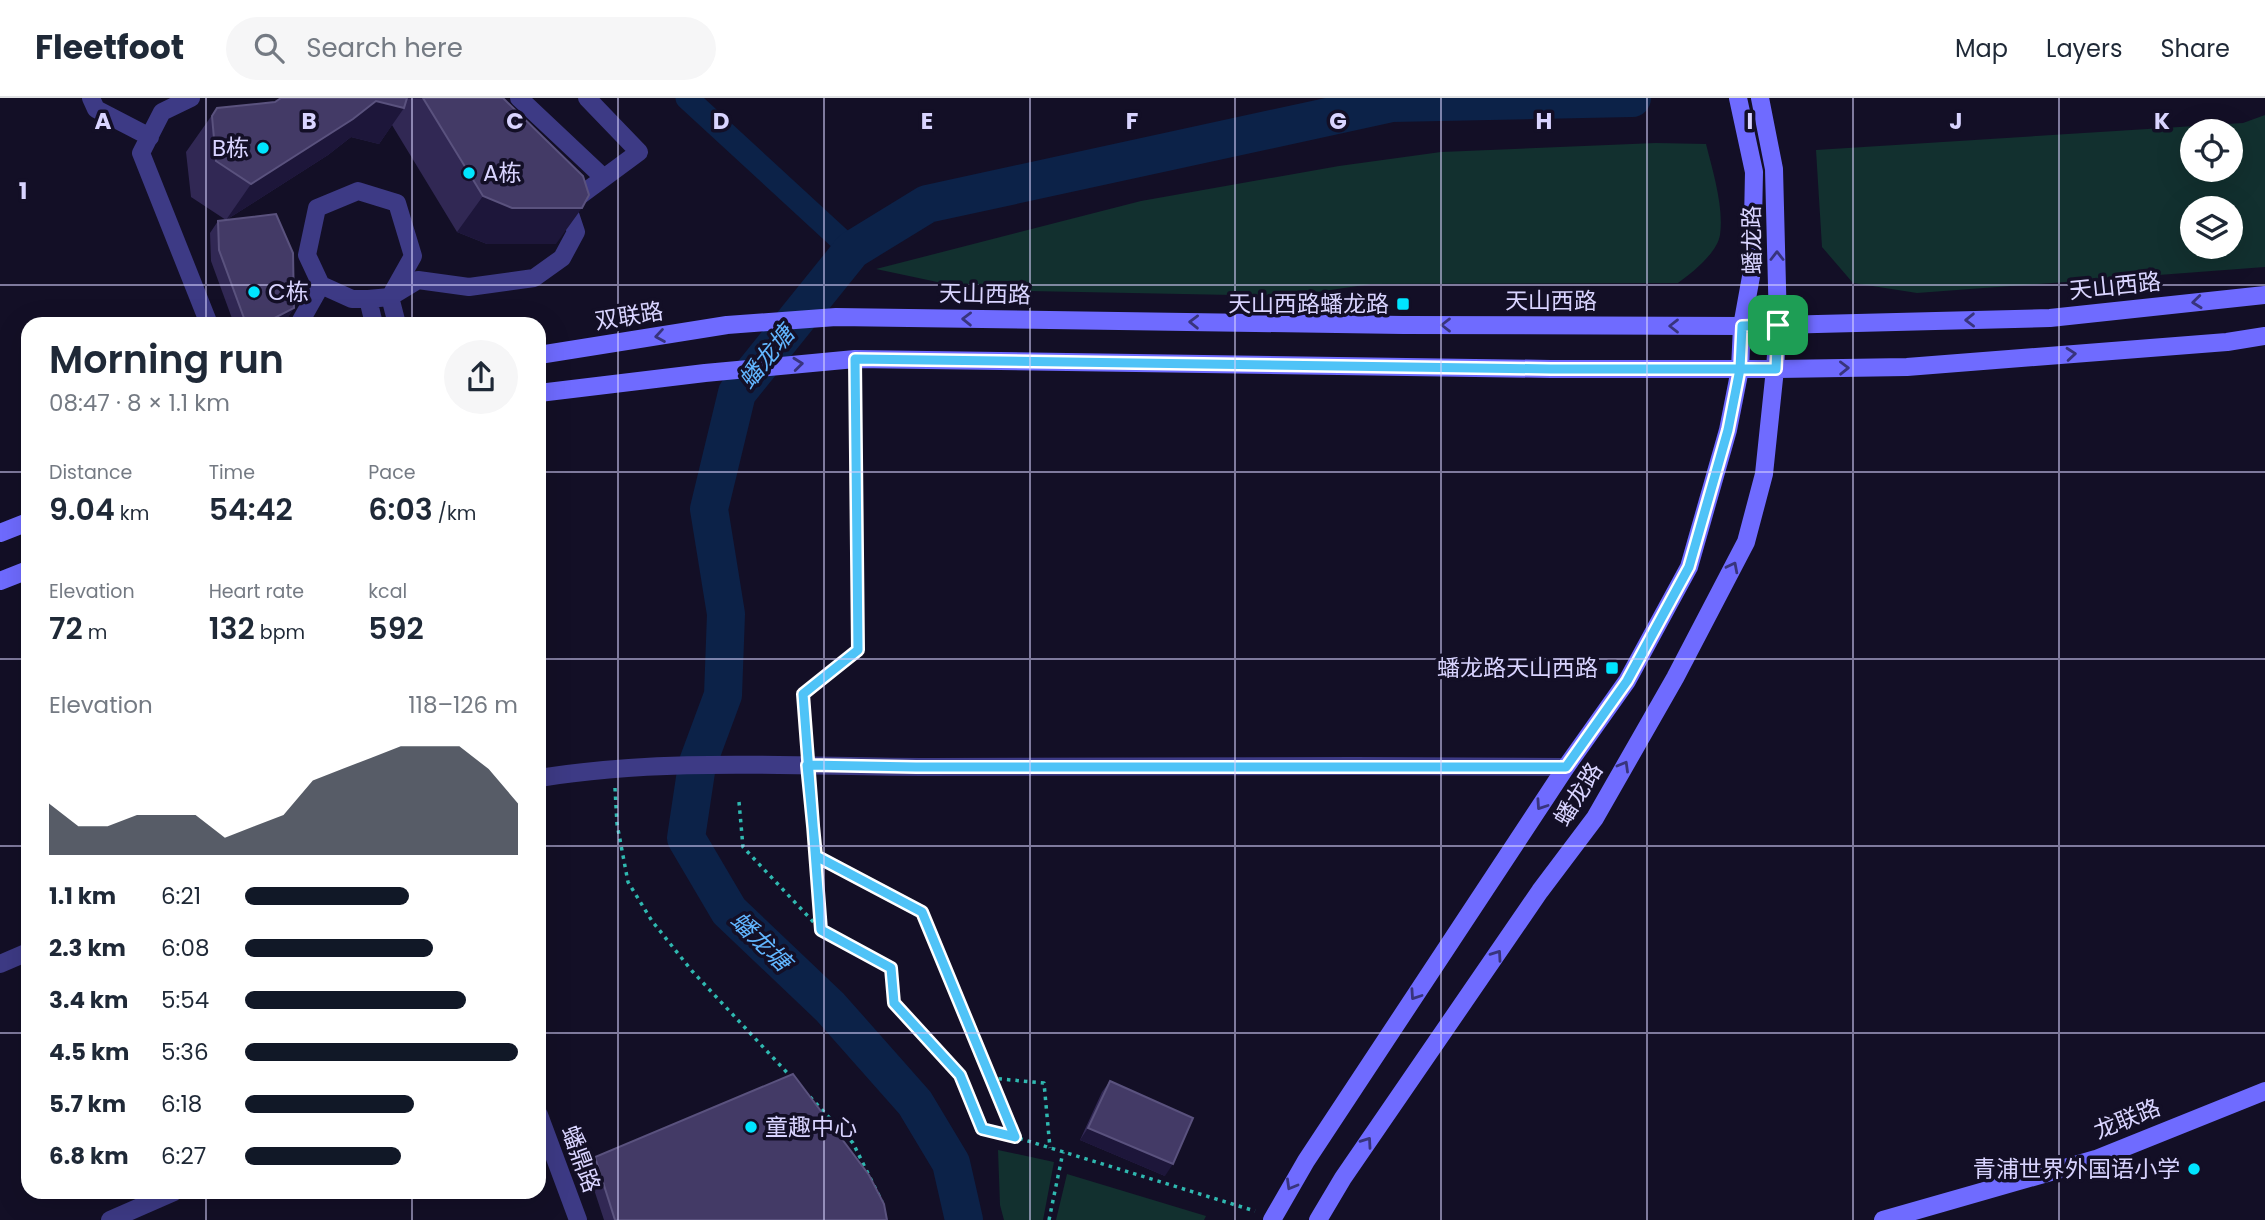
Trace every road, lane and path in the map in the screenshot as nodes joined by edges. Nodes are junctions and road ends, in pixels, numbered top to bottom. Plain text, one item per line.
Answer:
1 (91, 98) edge
2 (191, 98) edge
3 (519, 98) edge
4 (587, 98) edge
5 (1738, 98) edge
6 (1760, 98) edge
7 (150, 136) junction
8 (604, 178) junction
9 (547, 186) edge
10 (567, 205) junction
11 (321, 285) junction
12 (2265, 295) edge
13 (390, 297) junction
14 (368, 299) junction
15 (206, 317) edge
16 (303, 317) edge
17 (372, 317) edge
18 (395, 317) edge
19 (727, 325) joint
20 (1778, 325) junction
21 (1742, 326) junction
22 (2265, 336) edge
23 (546, 354) edge
24 (855, 359) junction
25 (1740, 369) junction
26 (1776, 369) junction
27 (546, 392) edge
28 (21, 525) edge
29 (0, 533) edge
30 (21, 572) edge
31 (0, 580) edge
32 (807, 765) junction
33 (1566, 767) junction
34 (621, 768) junction
35 (546, 777) edge
36 (739, 802) dead end
37 (816, 856) junction
38 (821, 930) junction
39 (21, 955) edge
40 (0, 964) edge
41 (990, 1078) junction
42 (794, 1080) edge
43 (804, 1090) edge
44 (2265, 1091) edge
45 (546, 1134) edge
46 (1015, 1137) junction
47 (1050, 1148) junction
48 (1063, 1152) junction
49 (863, 1163) junction
50 (850, 1166) edge
51 (158, 1199) edge
52 (884, 1209) edge
53 (1273, 1219) edge
54 (110, 1220) edge
55 (578, 1220) edge
56 (1049, 1220) edge
57 (1318, 1220) edge
58 (1883, 1220) edge

1 - 7 street
2 - 7 street
3 - 8 street
4 - 8 street
5 - 21 main road, 蟠龙路
20 -> 6 main road, 蟠龙路
7 - 15 street
8 - 10 street
9 - 10 street
10 - 13 street
11 - 13 street
11 - 14 street
11 - 16 street
12 -> 20 main road, 天山西路
13 - 14 street
13 - 18 street
14 - 17 street
21 -> 19 main road, 天山西路
19 -> 23 main road, 双联路
20 - 21 main road, 天山西路
20 - 26 main road, 蟠龙路
21 - 25 main road, 蟠龙路
26 -> 22 main road
24 - 25 main road
27 -> 24 main road
24 - 32 path
25 - 26 main road
25 - 33 main road, 蟠龙路
57 -> 26 main road, 蟠龙路
28 - 29 main road
30 - 31 main road
32 - 33 street
32 - 34 street
32 - 37 path
33 -> 53 main road, 蟠龙路
34 - 35 street
34 - 42 path
36 - 38 path
37 - 38 path
37 - 41 path
38 - 46 path
39 - 40 street
41 - 46 path
41 - 47 path
43 - 49 path
44 - 58 main road, 龙联路
45 - 55 street, 蟠鼎路
46 - 47 path
47 - 48 path
48 - 53 path
48 - 56 path
49 - 50 path
49 - 52 path
51 - 54 street

